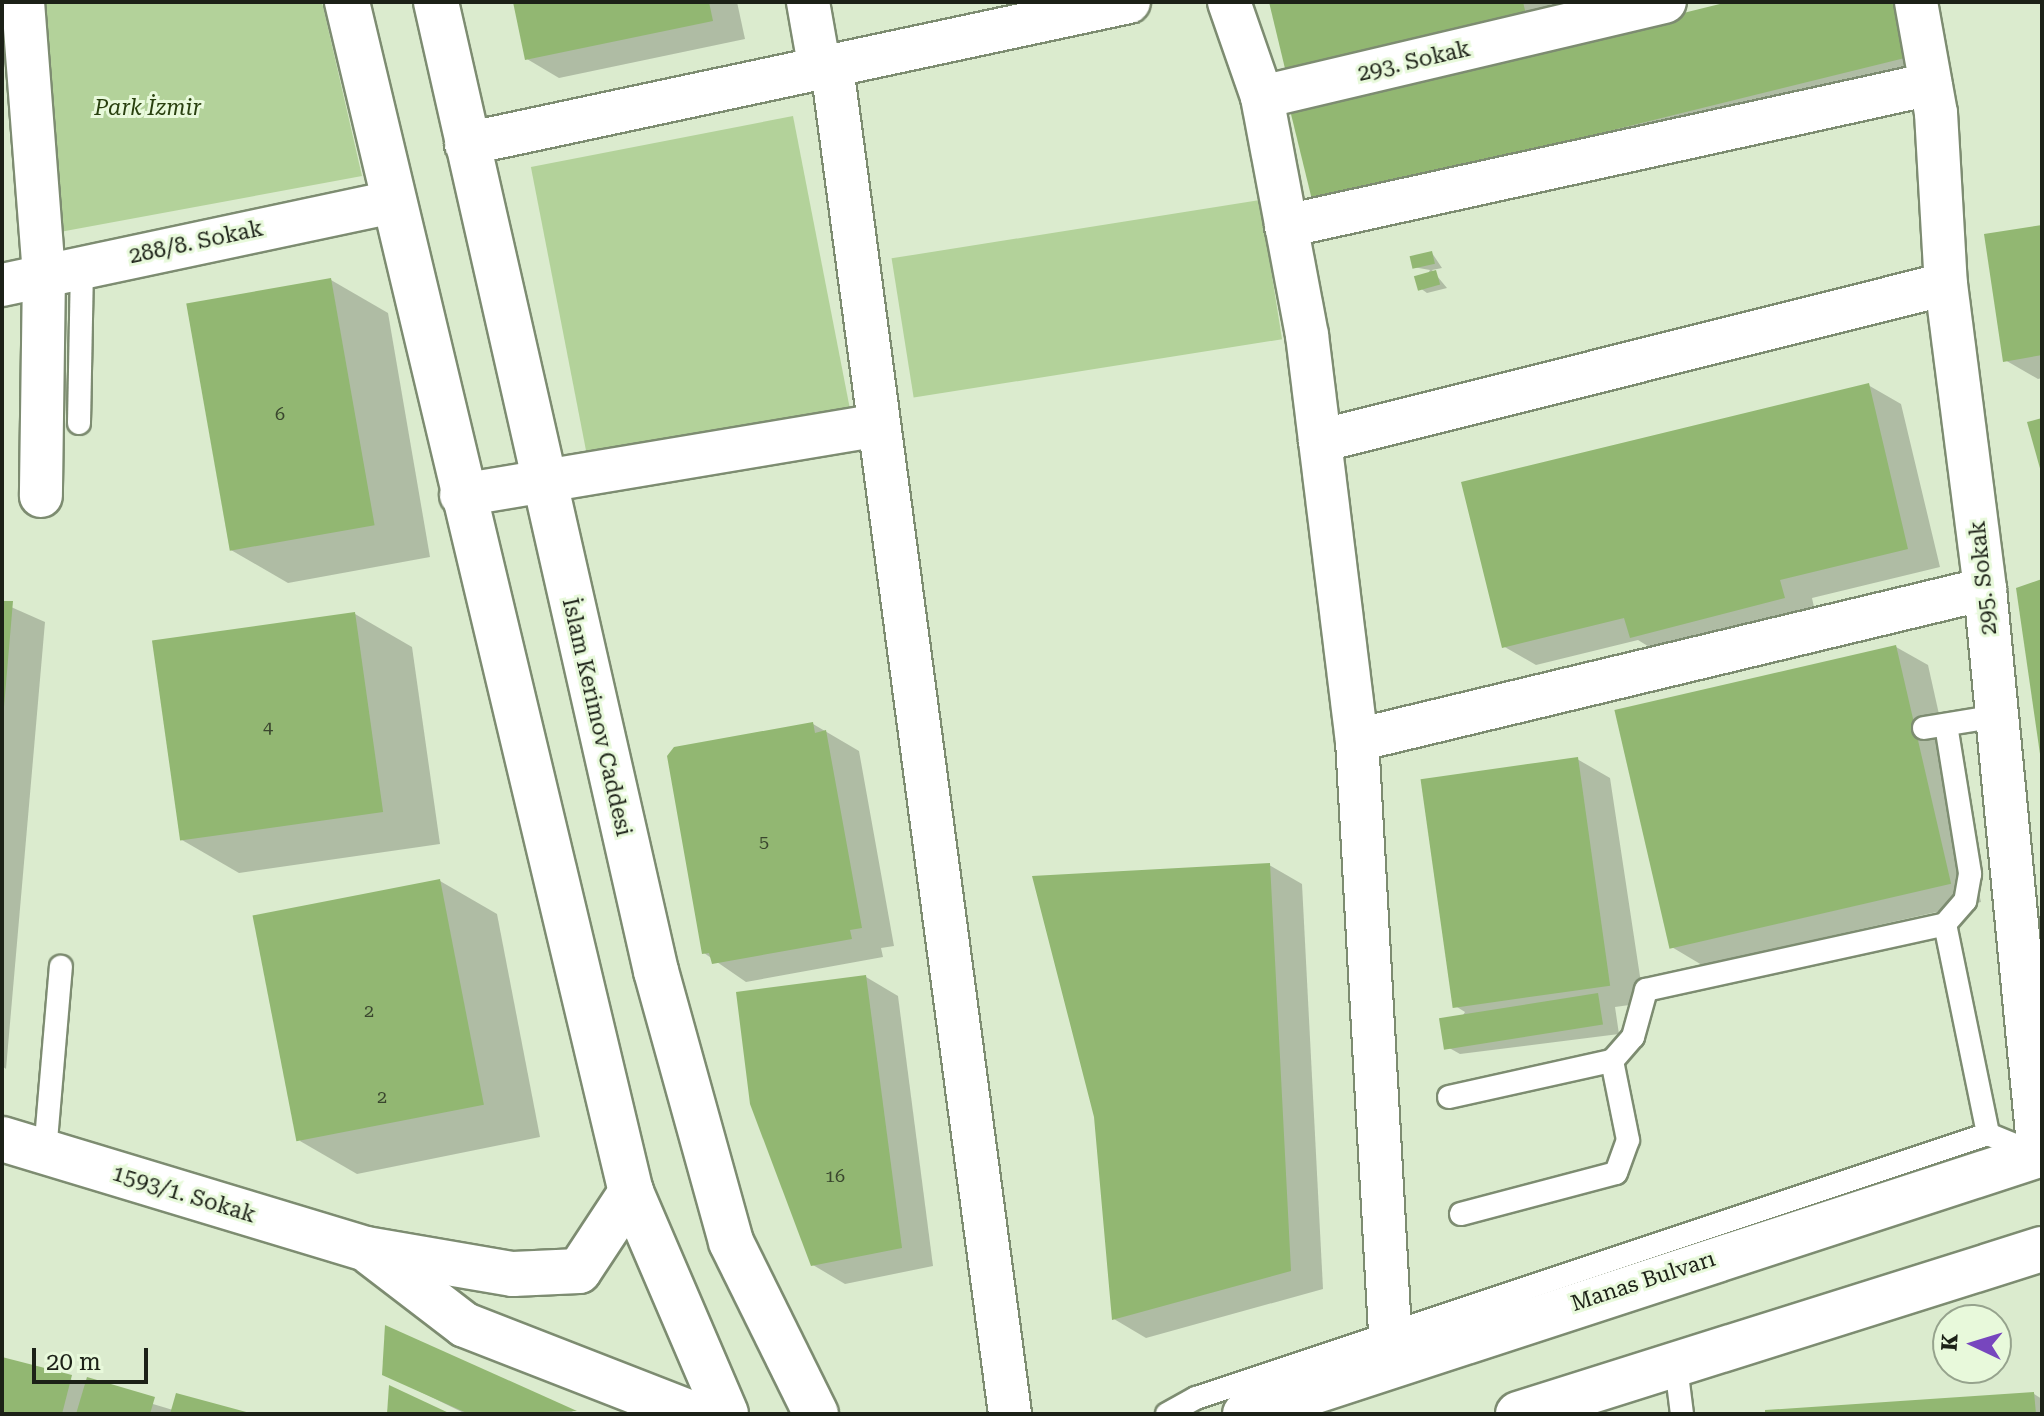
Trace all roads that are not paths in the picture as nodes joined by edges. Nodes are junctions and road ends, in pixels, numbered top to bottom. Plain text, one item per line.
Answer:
1 (23, 2) edge
2 (347, 2) edge
3 (436, 2) edge
4 (808, 2) edge
5 (1129, 2) edge
6 (1229, 2) edge
7 (1665, 2) edge
8 (1916, 2) edge
9 (826, 69) junction
10 (1931, 84) junction
11 (1262, 97) junction
12 (466, 144) junction
13 (391, 202) junction
14 (1286, 226) junction
15 (63, 269) junction
16 (1946, 284) junction
17 (2, 285) edge
18 (79, 423) dead end
19 (875, 426) junction
20 (1320, 441) junction
21 (542, 480) junction
22 (461, 495) junction
23 (41, 496) dead end
24 (1985, 589) junction
25 (1997, 716) junction
26 (1357, 740) junction
27 (1945, 924) junction
28 (61, 967) dead end
29 (1612, 1061) junction
30 (1449, 1097) dead end
31 (1988, 1134) junction
32 (2, 1139) edge
33 (45, 1152) junction
34 (2040, 1155) edge
35 (631, 1192) junction
36 (1461, 1214) dead end
37 (366, 1249) junction
38 (2042, 1249) edge
39 (1390, 1333) junction
40 (1676, 1366) junction
41 (693, 1414) edge
42 (726, 1414) edge
43 (816, 1414) edge
44 (1010, 1414) edge
45 (1167, 1414) edge
46 (1245, 1414) edge
47 (1518, 1414) edge
48 (1682, 1414) edge

1 - 15 street
2 - 13 main road
3 - 12 main road, İslam Kerimov Caddesi
4 - 9 street
5 - 9 street
6 - 11 street
7 - 11 street, 293. Sokak
8 - 10 street, 295. Sokak
9 - 12 street
9 - 19 street
10 - 14 street
10 - 16 street, 295. Sokak
11 - 14 street
12 - 21 main road, İslam Kerimov Caddesi
13 - 15 street, 288/8. Sokak
13 - 22 main road
14 - 20 street
15 - 17 street, 288/8. Sokak
15 - 18 lane
15 - 23 street
16 - 20 street
16 - 24 street, 295. Sokak
19 - 21 street
19 - 44 street
20 - 26 street
21 - 22 street
21 - 43 main road, İslam Kerimov Caddesi
22 - 35 main road
24 - 25 street, 295. Sokak
24 - 26 street
25 - 27 lane
25 - 34 street, 295. Sokak
26 - 39 street
27 - 29 lane
27 - 31 lane
28 - 33 lane
29 - 30 lane
29 - 36 lane
31 - 34 lane
31 - 39 lane
32 - 33 main road, 1593/1. Sokak
33 - 37 main road, 1593/1. Sokak
34 - 46 main road, Manas Bulvarı
35 - 37 main road, 1593/1. Sokak
35 - 42 main road
37 - 41 main road, 1593/1. Sokak
38 - 40 main road
39 - 45 lane
40 - 47 main road
40 - 48 lane

